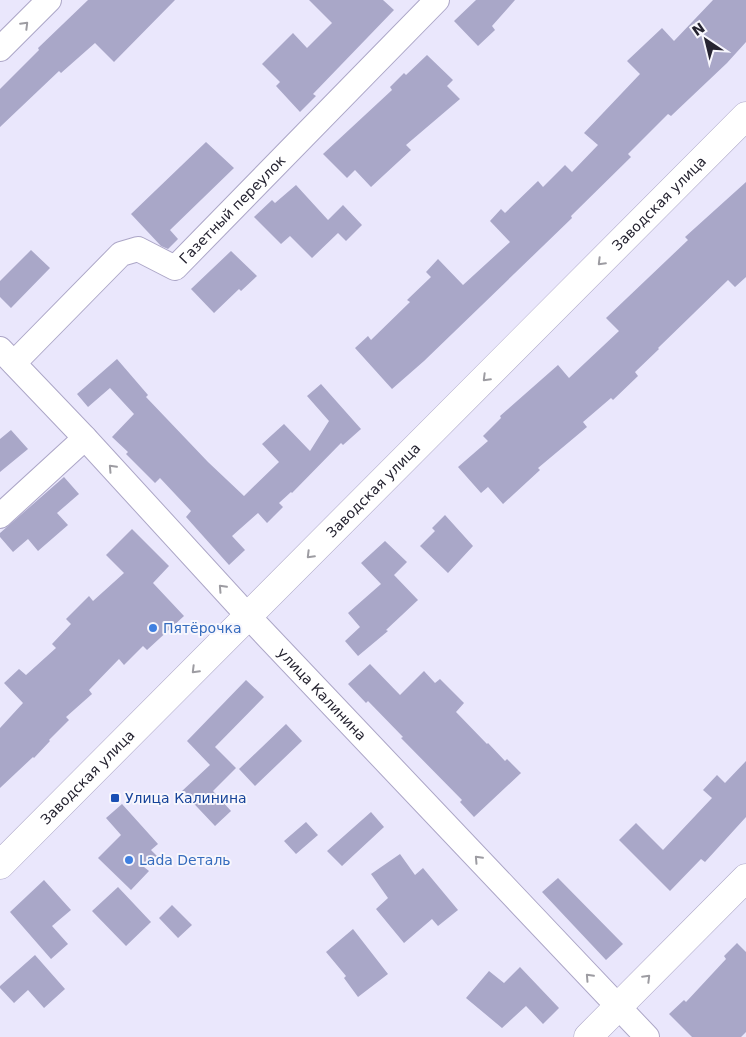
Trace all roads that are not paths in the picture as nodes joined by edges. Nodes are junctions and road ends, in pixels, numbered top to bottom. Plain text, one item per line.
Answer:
1 (49, 0) edge
2 (437, 0) edge
3 (0, 49) edge
4 (746, 116) edge
5 (7, 356) edge
6 (85, 438) junction
7 (0, 516) edge
8 (248, 617) junction
9 (0, 865) edge
10 (746, 878) edge
11 (618, 1007) junction
12 (588, 1037) edge
13 (647, 1037) edge

3 -> 1 street
2 - 5 street, Газетный переулок
4 -> 8 main road, Заводская улица
5 - 6 street, улица Калинина
6 - 7 street
8 -> 6 street, улица Калинина
8 -> 9 main road, Заводская улица
11 -> 8 street, улица Калинина
11 -> 10 main road
11 - 12 main road
11 - 13 street, улица Калинина

